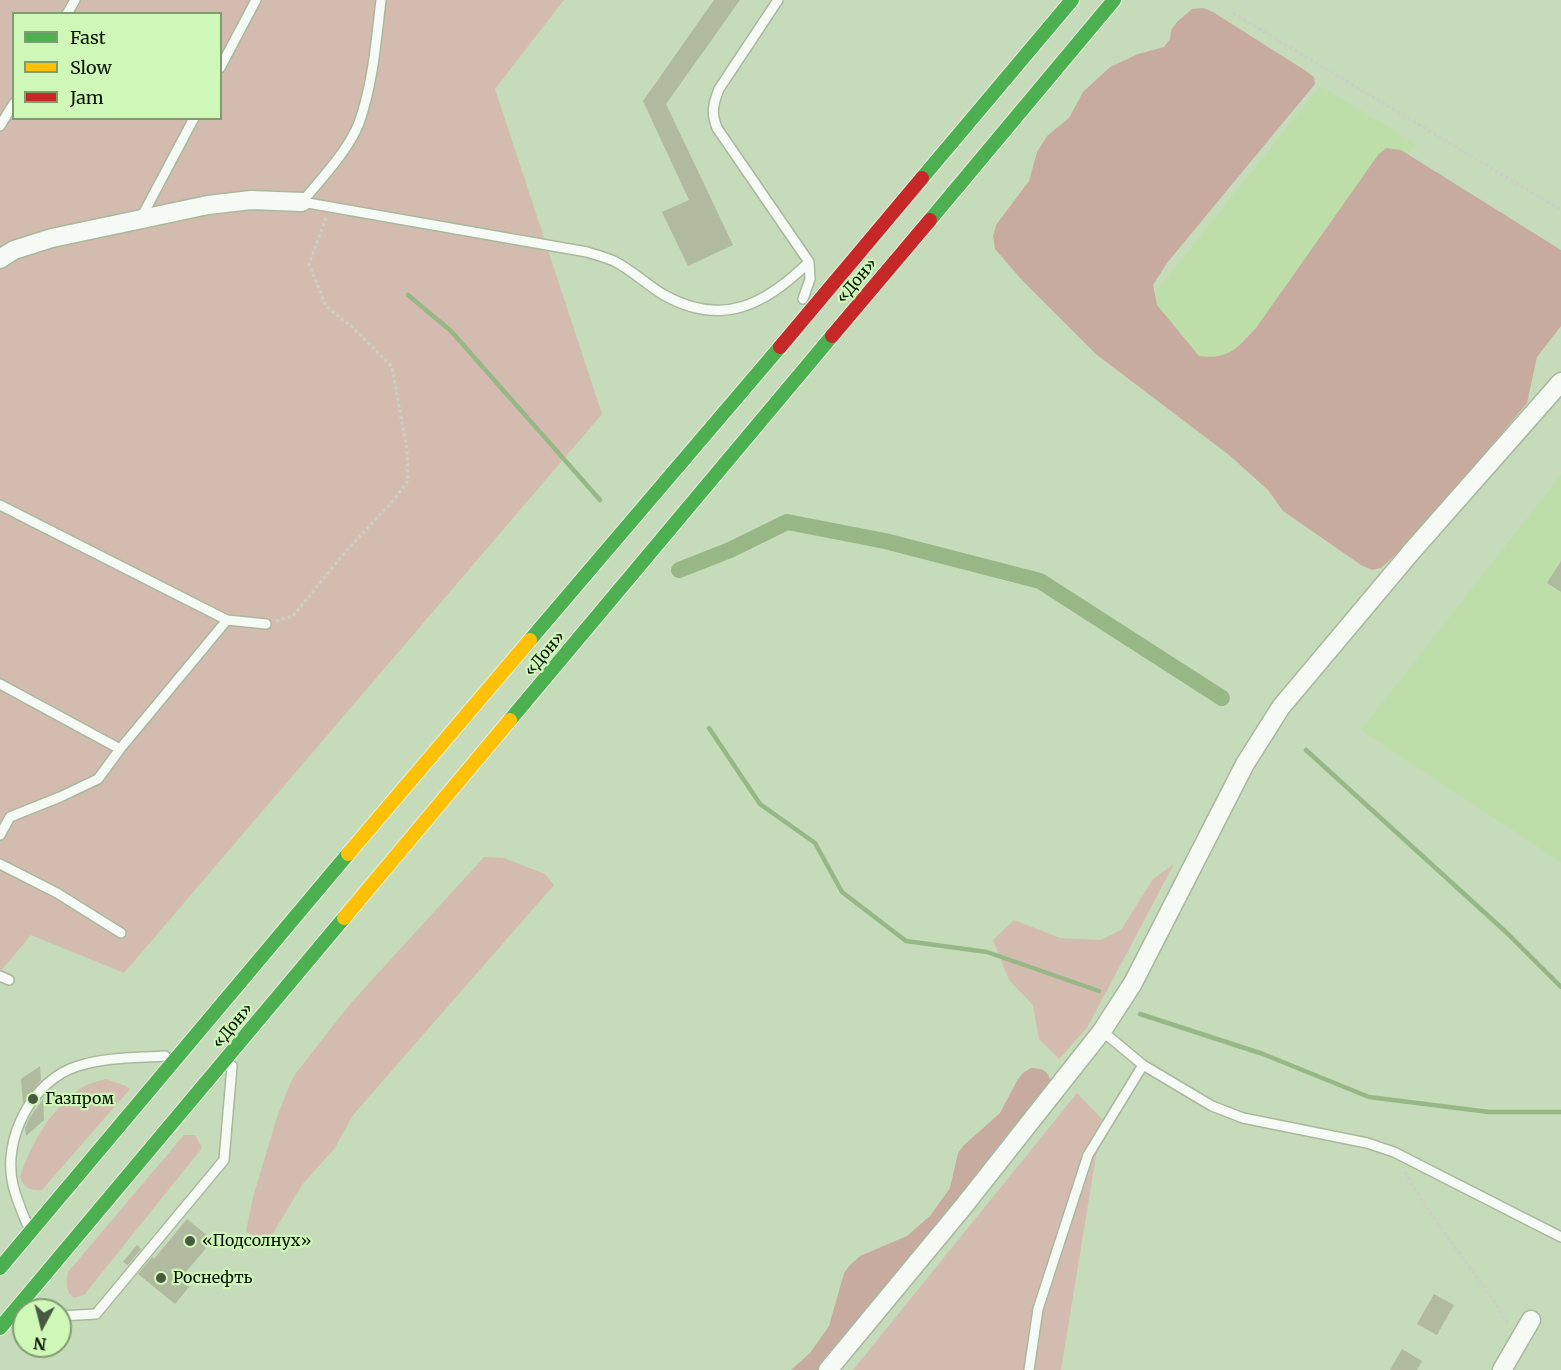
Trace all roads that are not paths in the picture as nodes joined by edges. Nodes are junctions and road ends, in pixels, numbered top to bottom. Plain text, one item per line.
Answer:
1 (256, 0) edge
2 (381, 0) edge
3 (778, 0) edge
4 (1072, 0) edge
5 (1114, 0) edge
6 (222, 64) edge
7 (12, 106) edge
8 (193, 120) edge
9 (0, 126) edge
10 (303, 202) junction
11 (140, 220) junction
12 (0, 259) edge
13 (809, 262) junction
14 (771, 358) junction
15 (1561, 382) edge
16 (0, 505) edge
17 (227, 620) junction
18 (266, 624) road end
19 (0, 684) edge
20 (120, 749) junction
21 (0, 835) edge
22 (0, 864) edge
23 (121, 933) dead end
24 (1102, 1031) junction
25 (232, 1052) junction
26 (177, 1056) junction
27 (1143, 1065) junction
28 (30, 1233) junction
29 (1561, 1237) edge
30 (0, 1268) edge
31 (72, 1315) edge
32 (1531, 1320) dead end
33 (4, 1323) edge
34 (828, 1370) edge
35 (1029, 1370) edge
36 (1502, 1370) edge

1 - 6 lane
2 - 10 lane
3 - 13 lane
4 - 14 highway, «Дон»
5 - 25 highway, «Дон»
7 - 9 lane
8 - 11 lane
10 - 11 street
10 - 13 lane
11 - 12 street
13 - 14 lane
14 - 26 highway, «Дон»
15 - 24 street
16 - 17 lane
17 - 18 lane
17 - 20 lane
19 - 20 lane
20 - 21 lane
22 - 23 lane
24 - 27 lane
24 - 34 street
25 - 31 lane
25 - 33 highway, «Дон»
26 - 28 highway, «Дон»
26 - 28 lane
27 - 29 lane
27 - 35 lane
28 - 30 highway, «Дон»
32 - 36 street

